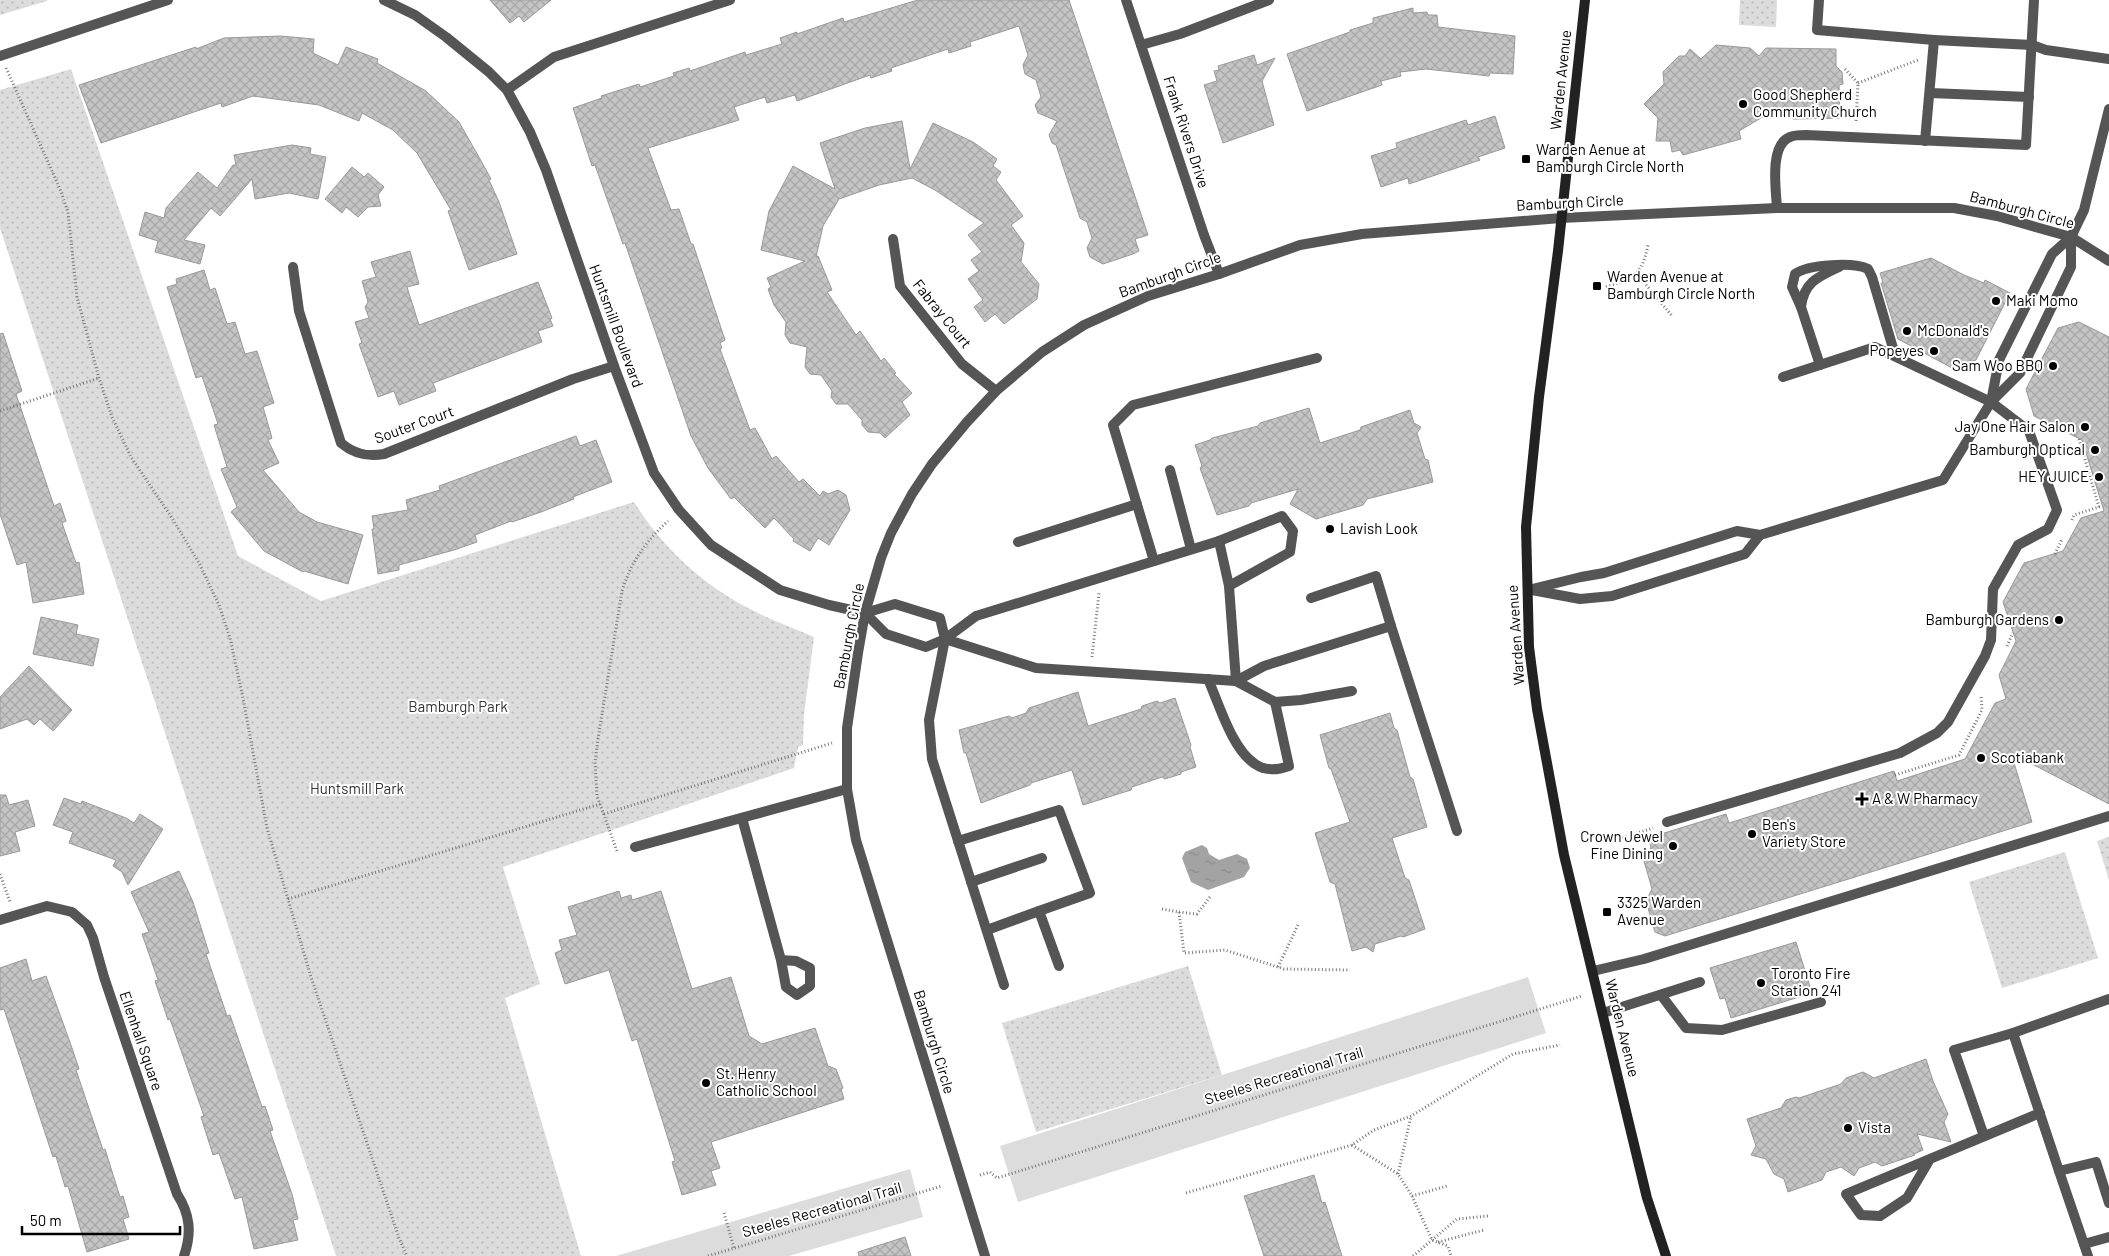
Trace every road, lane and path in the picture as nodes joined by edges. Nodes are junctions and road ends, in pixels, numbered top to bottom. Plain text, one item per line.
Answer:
1 (168, 0) edge
2 (384, 0) edge
3 (730, 0) edge
4 (1126, 0) edge
5 (1269, 0) edge
6 (1586, 0) edge
7 (1819, 0) edge
8 (2034, 0) edge
9 (1934, 40) junction
10 (1141, 45) junction
11 (2032, 45) junction
12 (0, 56) edge
13 (2109, 59) edge
14 (1924, 60) dead end
15 (1845, 69) dead end
16 (1858, 83) junction
17 (507, 90) junction
18 (1930, 93) junction
19 (2029, 97) junction
20 (2109, 109) edge
21 (1856, 123) dead end
22 (1925, 141) junction
23 (1777, 208) junction
24 (1561, 218) junction
25 (2071, 237) junction
26 (893, 240) dead end
27 (1648, 245) dead end
28 (2109, 261) edge
29 (1839, 266) junction
30 (294, 267) dead end
31 (1219, 274) junction
32 (1637, 274) junction
33 (1606, 287) dead end
34 (1802, 307) junction
35 (1673, 317) dead end
36 (1895, 356) junction
37 (1317, 358) dead end
38 (1820, 365) junction
39 (614, 366) junction
40 (99, 378) junction
41 (1783, 378) dead end
42 (996, 392) junction
43 (1991, 402) junction
44 (0, 411) edge
45 (2078, 439) dead end
46 (1170, 470) dead end
47 (1136, 504) junction
48 (679, 510) junction
49 (2070, 523) dead end
50 (1760, 535) junction
51 (2062, 538) dead end
52 (1219, 541) junction
53 (1018, 542) dead end
54 (1191, 549) junction
55 (2054, 554) dead end
56 (1154, 561) junction
57 (1101, 578) junction
58 (1229, 586) junction
59 (1528, 590) junction
60 (1311, 598) dead end
61 (865, 613) junction
62 (1391, 626) junction
63 (945, 638) junction
64 (1090, 671) junction
65 (1208, 679) junction
66 (1236, 681) junction
67 (1352, 691) dead end
68 (1276, 702) junction
69 (847, 738) junction
70 (847, 789) junction
71 (600, 804) junction
72 (604, 814) junction
73 (2109, 816) edge
74 (742, 818) junction
75 (1662, 824) joint
76 (1457, 831) dead end
77 (1616, 840) dead end
78 (958, 841) junction
79 (635, 847) dead end
80 (617, 851) dead end
81 (1042, 858) dead end
82 (0, 874) edge
83 (971, 882) junction
84 (1210, 897) dead end
85 (288, 899) junction
86 (1162, 909) dead end
87 (1039, 911) junction
88 (1179, 912) junction
89 (15, 914) junction
90 (0, 920) edge
91 (1298, 925) dead end
92 (987, 930) junction
93 (781, 960) dead end
94 (1059, 966) dead end
95 (1278, 967) junction
96 (1350, 970) dead end
97 (1593, 971) junction
98 (1700, 982) dead end
99 (1004, 985) dead end
100 (1598, 992) junction
101 (1660, 995) junction
102 (2109, 999) edge
103 (1822, 1002) dead end
104 (1603, 1013) junction
105 (2012, 1033) junction
106 (1560, 1045) dead end
107 (2040, 1113) junction
108 (1410, 1116) junction
109 (1984, 1136) junction
110 (1352, 1145) junction
111 (1930, 1159) junction
112 (2059, 1171) junction
113 (1398, 1174) junction
114 (980, 1175) dead end
115 (942, 1186) dead end
116 (1447, 1186) dead end
117 (1186, 1193) dead end
118 (1412, 1196) junction
119 (2109, 1203) edge
120 (724, 1213) dead end
121 (1488, 1216) dead end
122 (1484, 1230) dead end
123 (2109, 1237) edge
124 (1432, 1240) junction
125 (1438, 1242) junction
126 (2084, 1244) junction
127 (734, 1248) junction
128 (184, 1256) edge
129 (407, 1256) edge
130 (708, 1256) edge
131 (985, 1256) edge
132 (1413, 1256) edge
133 (1450, 1256) edge
134 (1666, 1256) edge
135 (2088, 1256) edge

1 - 12 street
2 - 17 street, Huntsmill Boulevard
3 - 17 street
4 - 10 street, Frank Rivers Drive
5 - 10 street
6 - 24 main road, Warden Avenue
7 - 9 street
8 - 11 street
9 - 11 street
9 - 18 street
10 - 31 street, Frank Rivers Drive
11 - 13 street
11 - 19 street
12 - 40 path
14 - 16 path
15 - 16 path
16 - 21 path
17 - 39 street, Huntsmill Boulevard
18 - 19 street
18 - 22 street
19 - 22 street
20 - 25 street
22 - 23 street
23 - 24 street, Bamburgh Circle
23 - 25 street, Bamburgh Circle
24 - 31 street, Bamburgh Circle
24 - 59 main road, Warden Avenue
25 - 28 street, Bamburgh Circle
25 - 43 street
25 - 43 street
26 - 42 street, Fabray Court
27 - 32 path
29 - 34 street
29 - 34 street
29 - 36 street
30 - 39 street, Souter Court
31 - 42 street, Bamburgh Circle
32 - 33 path
32 - 35 path
34 - 38 street
36 - 38 street
36 - 43 street
37 - 47 street
38 - 41 street
39 - 48 street, Huntsmill Boulevard
40 - 44 path
40 - 85 path
42 - 61 street, Bamburgh Circle
43 - 50 street
43 - 75 street
45 - 49 path
46 - 54 street
47 - 53 street
47 - 56 street
48 - 61 street, Huntsmill Boulevard
48 - 71 path
50 - 59 street
50 - 59 street
51 - 55 path
52 - 54 street
52 - 58 street
52 - 58 street
54 - 56 street
56 - 57 street
57 - 63 street
57 - 64 path
58 - 66 street
59 - 97 main road, Warden Avenue
60 - 62 street
61 - 63 street
61 - 63 street
61 - 69 street, Bamburgh Circle
62 - 66 street
62 - 76 street
63 - 64 street
63 - 78 street
64 - 65 street
65 - 66 street
65 - 68 street
66 - 68 street
67 - 68 street
69 - 70 street, Bamburgh Circle
69 - 72 path
70 - 74 street
70 - 131 street, Bamburgh Circle
71 - 72 path
71 - 85 path
72 - 80 path
73 - 97 street
74 - 79 street
74 - 93 street
75 - 77 path
78 - 83 street
78 - 87 street
81 - 83 street
82 - 89 path
83 - 92 street
84 - 88 path
85 - 129 path
86 - 88 path
87 - 92 street
87 - 94 street
88 - 95 path
89 - 90 street, Ellenhall Square
89 - 128 street, Ellenhall Square
91 - 95 path
92 - 99 street
95 - 96 path
97 - 100 main road, Warden Avenue
98 - 101 street
100 - 104 main road, Warden Avenue
100 - 114 path, Steeles Recreational Trail
101 - 103 street
101 - 104 street
102 - 105 street
104 - 134 main road, Warden Avenue
105 - 107 street
105 - 109 street
106 - 108 path
107 - 109 street
107 - 112 street
108 - 110 path
108 - 113 path
109 - 111 street
110 - 113 path
110 - 117 path
111 - 111 street
112 - 119 street
112 - 126 street
113 - 118 path
115 - 127 path, Steeles Recreational Trail
116 - 118 path
118 - 124 path
120 - 127 path
121 - 124 path
122 - 125 path
123 - 126 street
124 - 125 path
124 - 132 path
125 - 133 path
126 - 135 street
127 - 130 path, Steeles Recreational Trail

